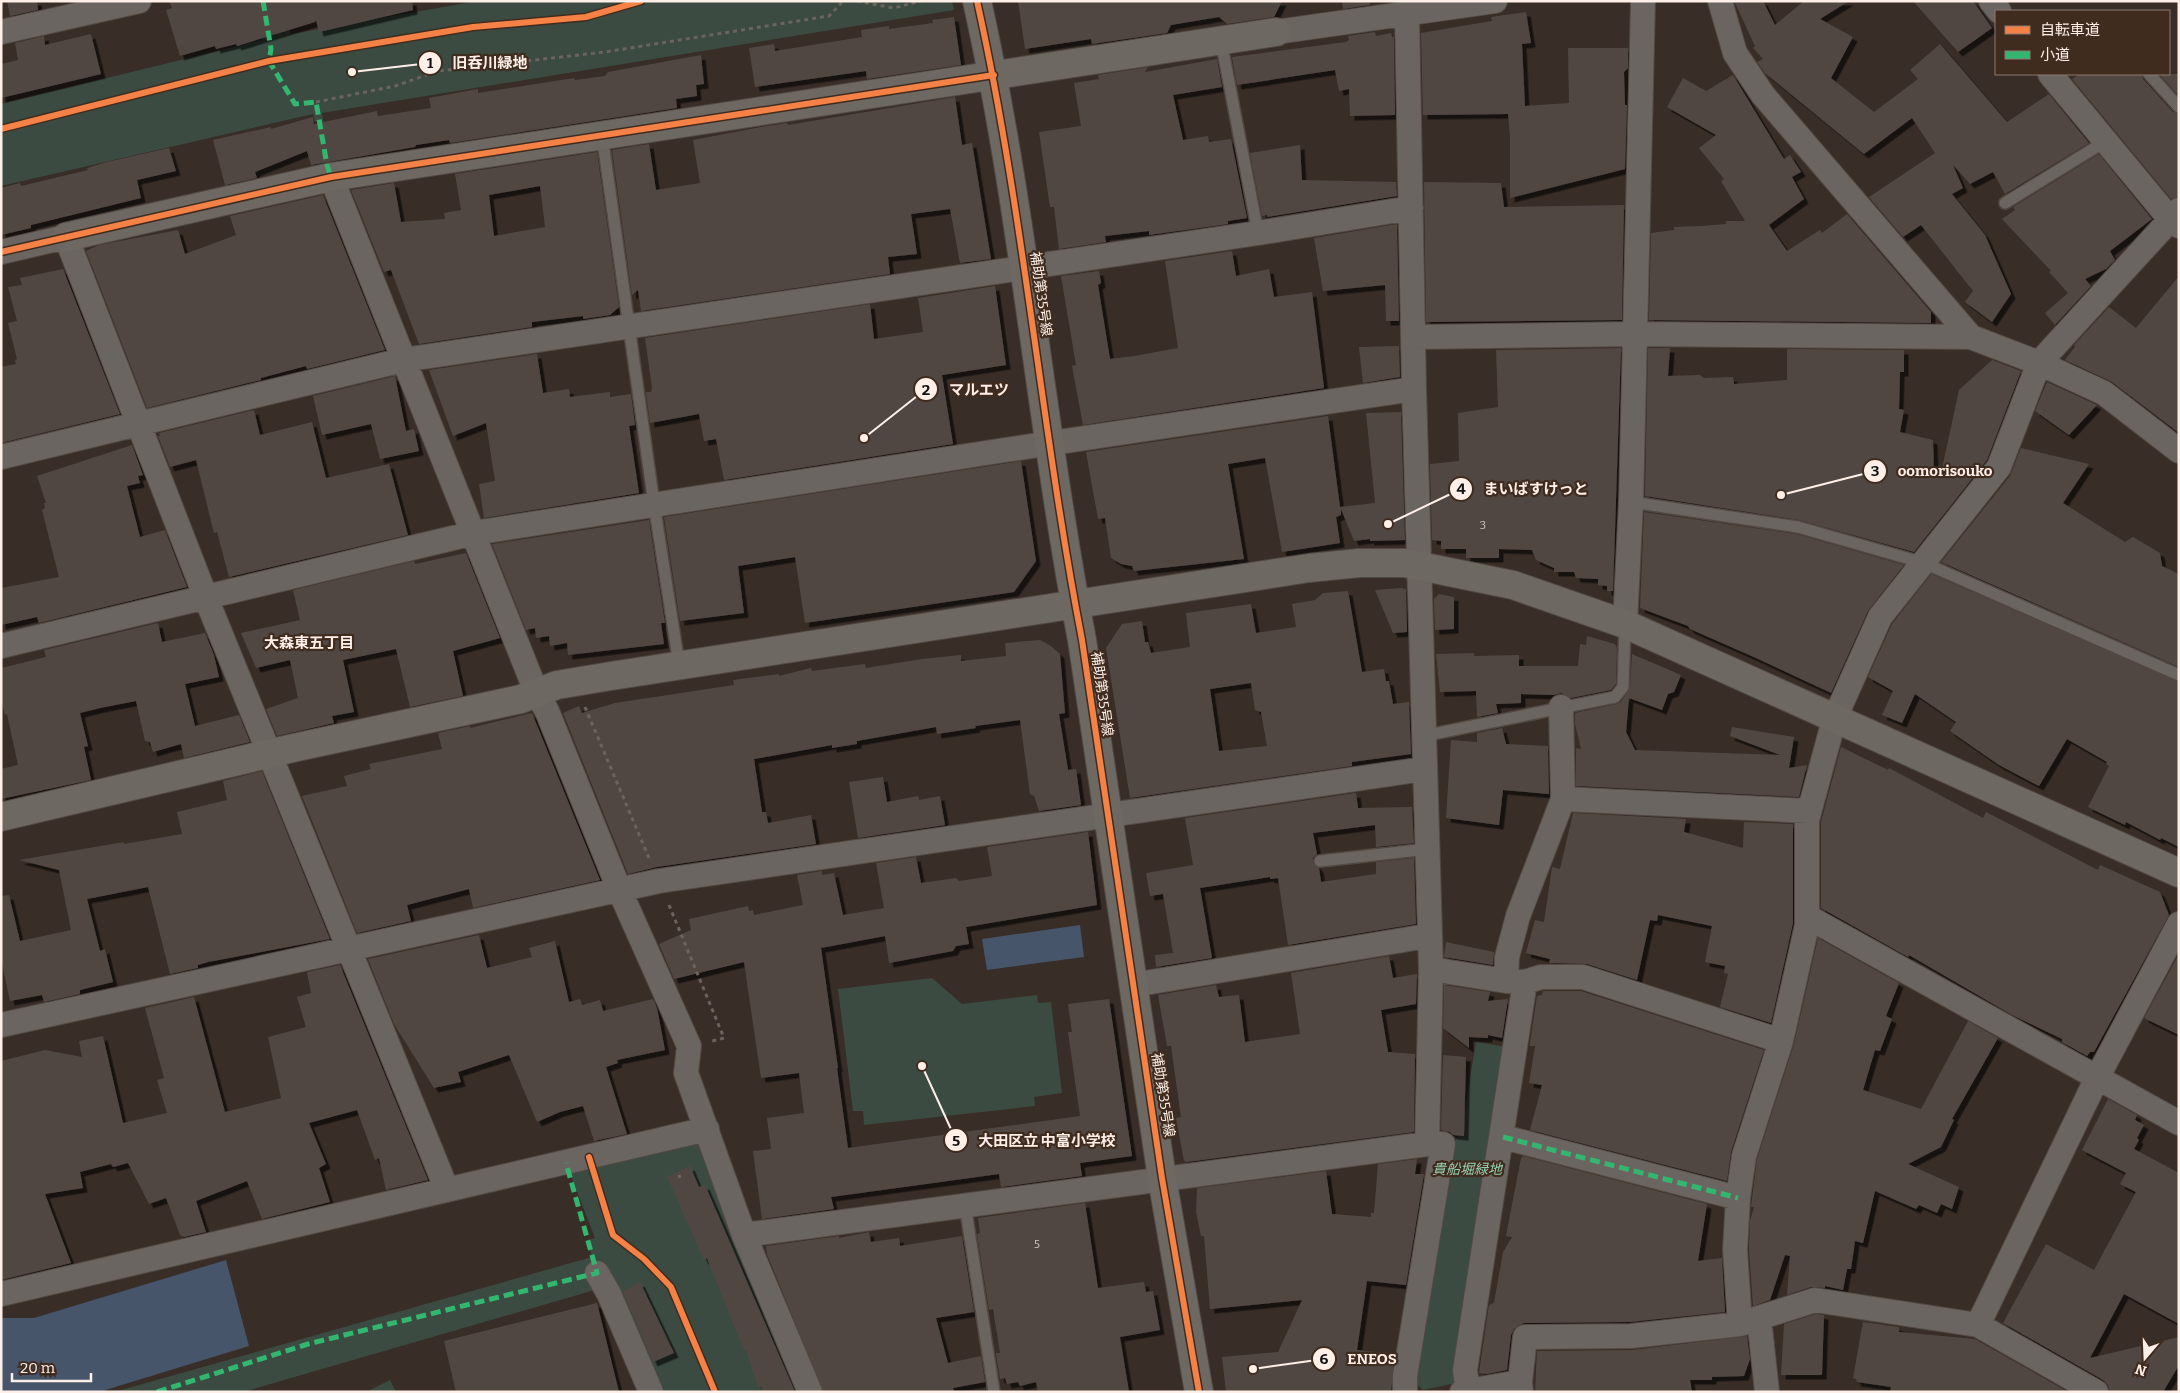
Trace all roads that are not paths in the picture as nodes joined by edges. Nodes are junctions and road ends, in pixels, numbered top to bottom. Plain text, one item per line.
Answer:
1 (138, 1) edge
2 (977, 1) edge
3 (1495, 1) edge
4 (1643, 1) edge
5 (1720, 1) edge
6 (1407, 15) junction
7 (1, 32) edge
8 (1276, 32) joint
9 (1221, 41) junction
10 (994, 75) junction
11 (2051, 75) edge
12 (2151, 75) edge
13 (2179, 107) edge
14 (602, 135) junction
15 (2106, 141) junction
16 (331, 177) junction
17 (2005, 203) dead end
18 (1411, 208) junction
19 (2176, 218) edge
20 (1258, 233) junction
21 (66, 237) junction
22 (1, 252) edge
23 (1024, 266) junction
24 (629, 325) junction
25 (1634, 334) junction
26 (1414, 337) junction
27 (1971, 337) junction
28 (403, 360) junction
29 (2039, 363) junction
30 (1414, 389) junction
31 (138, 424) junction
32 (1049, 443) junction
33 (2179, 451) edge
34 (1, 457) edge
35 (1630, 502) junction
36 (654, 504) junction
37 (474, 533) junction
38 (1924, 563) junction
39 (1420, 565) junction
40 (206, 598) junction
41 (1075, 604) junction
42 (1625, 624) junction
43 (1, 646) edge
44 (679, 664) junction
45 (2179, 675) edge
46 (537, 694) junction
47 (1561, 707) junction
48 (1834, 720) junction
49 (1423, 736) junction
50 (271, 753) junction
51 (1424, 769) junction
52 (1563, 799) junction
53 (1809, 811) junction
54 (1107, 814) junction
55 (1, 817) edge
56 (1428, 849) junction
57 (1320, 861) dead end
58 (2179, 873) edge
59 (619, 889) junction
60 (1808, 917) junction
61 (2179, 924) edge
62 (1429, 937) junction
63 (349, 950) junction
64 (1431, 969) junction
65 (1516, 982) junction
66 (1133, 985) junction
67 (1, 1025) edge
68 (1782, 1041) junction
69 (2097, 1078) junction
70 (2179, 1122) edge
71 (707, 1129) junction
72 (1503, 1137) junction
73 (1427, 1144) junction
74 (1162, 1178) junction
75 (447, 1190) junction
76 (1738, 1198) junction
77 (964, 1205) junction
78 (744, 1235) junction
79 (597, 1273) dead end
80 (1, 1294) edge
81 (1749, 1321) junction
82 (1978, 1325) junction
83 (1521, 1387) edge
84 (1466, 1391) edge
85 (651, 1392) edge
86 (810, 1392) edge
87 (994, 1392) edge
88 (1199, 1392) edge
89 (1405, 1392) edge
90 (1766, 1392) edge
91 (2096, 1392) edge

1 - 7 street
2 - 10 street, 補助第35号線
3 - 6 street
4 - 25 street
5 - 27 street
6 - 8 street
6 - 18 street
8 - 9 street
9 - 10 street
9 - 20 lane
10 - 14 street
10 - 23 street, 補助第35号線
11 - 15 street
12 - 13 lane
14 - 16 street
14 - 24 lane
15 - 17 lane
15 - 19 street
16 - 21 street
16 - 28 street
18 - 20 street
18 - 26 street
19 - 29 street
20 - 23 street
21 - 22 street
21 - 31 street
23 - 24 street
23 - 32 street, 補助第35号線
24 - 28 street
24 - 36 lane
25 - 26 street
25 - 27 street
25 - 35 street
26 - 30 street
27 - 29 street
28 - 31 street
28 - 37 street
29 - 33 street
29 - 38 street
30 - 32 street
30 - 39 street
31 - 34 street
31 - 40 street
32 - 36 street
32 - 41 street, 補助第35号線
35 - 38 lane
35 - 42 street
36 - 37 street
36 - 44 lane
37 - 40 street
37 - 46 street
38 - 45 lane
38 - 48 street
39 - 41 street
39 - 42 street
39 - 49 street
40 - 43 street
40 - 50 street
41 - 44 street
41 - 54 street, 補助第35号線
42 - 47 lane
42 - 48 street
44 - 46 street
46 - 50 street
46 - 59 street
47 - 49 lane
47 - 52 street
48 - 53 street
48 - 58 street
49 - 51 street
50 - 55 street
50 - 63 street
51 - 54 street
51 - 56 street
52 - 53 street
52 - 65 street
53 - 60 street
54 - 59 street
54 - 66 street, 補助第35号線
56 - 57 lane
56 - 62 street
59 - 63 street
59 - 71 street
60 - 68 street
60 - 69 street
61 - 69 street
62 - 64 street
62 - 66 street
63 - 67 street
63 - 75 street
64 - 65 street
64 - 73 street
65 - 68 street
65 - 72 street
66 - 74 street, 補助第35号線
68 - 76 street
69 - 70 street
69 - 82 street
71 - 75 street
71 - 78 street
72 - 76 street
72 - 84 street
73 - 74 street
73 - 89 street
74 - 77 street
74 - 88 street, 補助第35号線
75 - 80 street
76 - 81 street
77 - 78 street
77 - 87 lane
78 - 86 street
79 - 85 street
81 - 82 street
81 - 83 street
81 - 90 street
82 - 91 street
83 - 84 street

